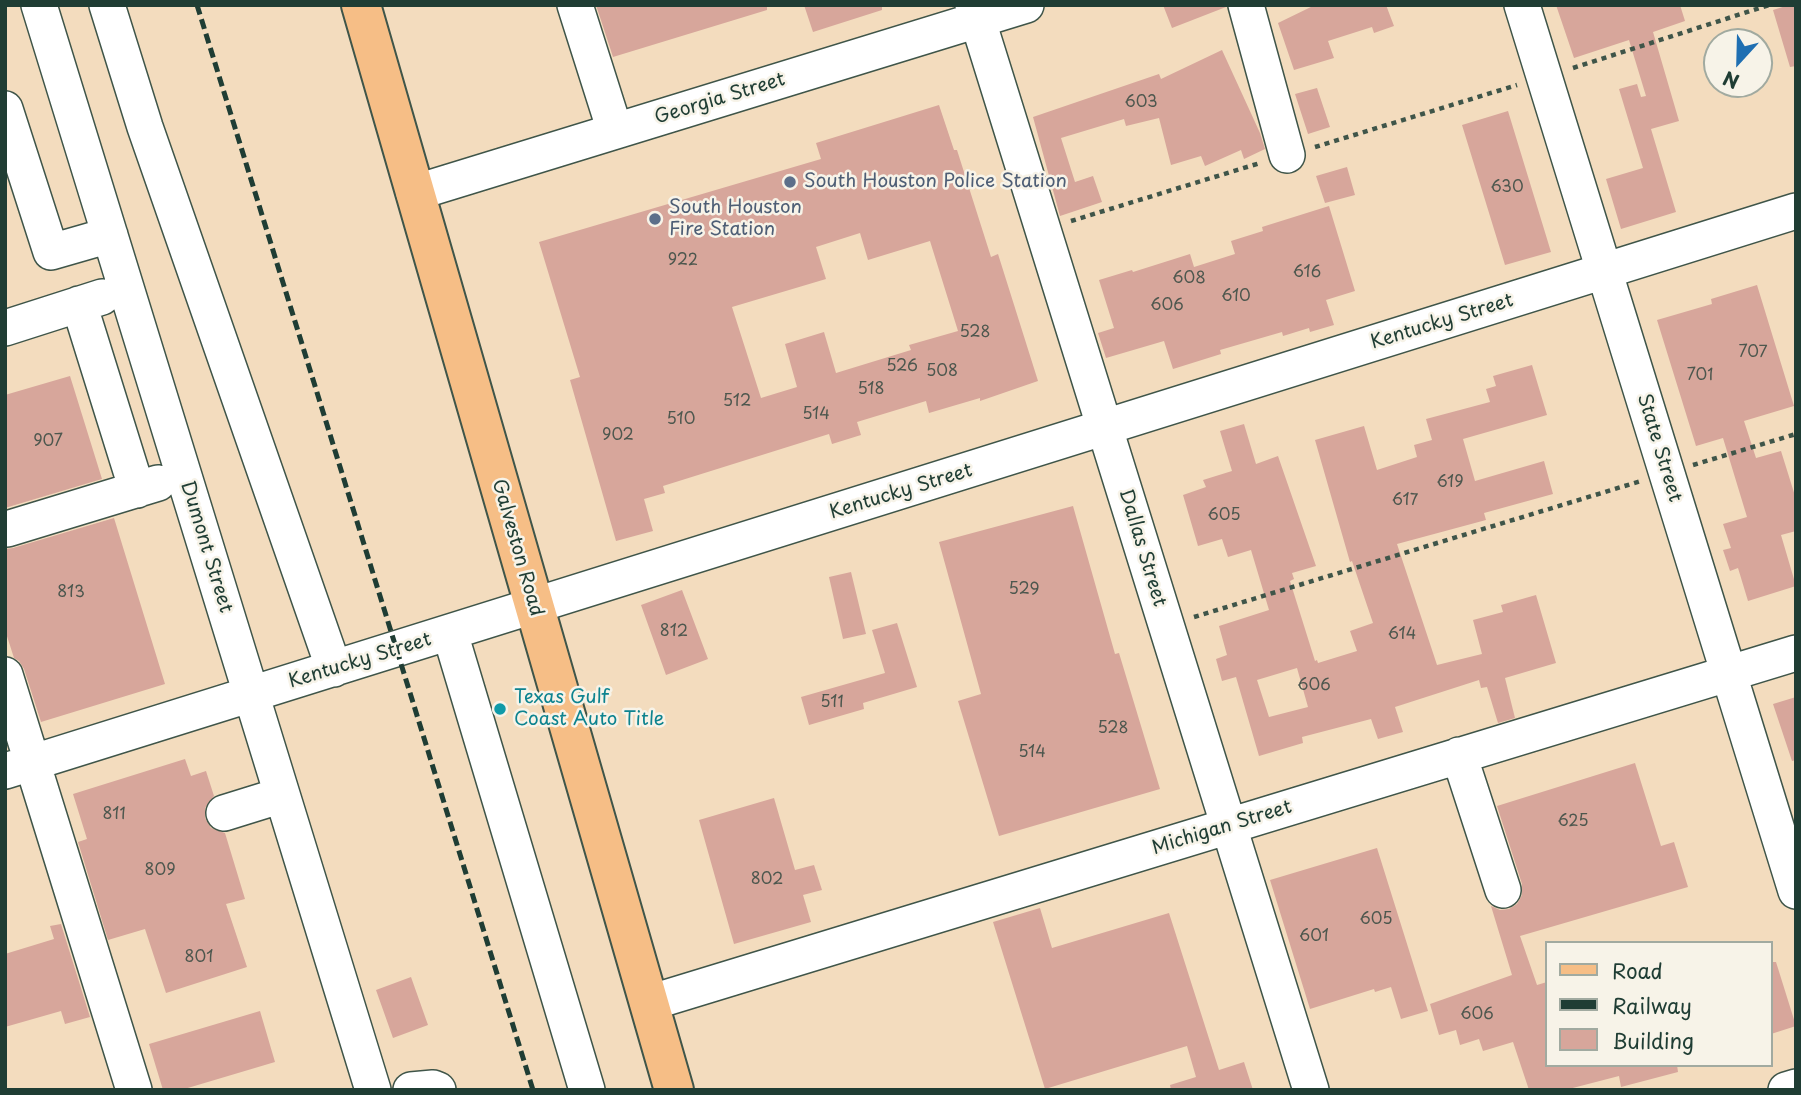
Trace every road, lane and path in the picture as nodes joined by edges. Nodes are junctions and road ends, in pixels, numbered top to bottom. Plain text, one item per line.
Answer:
1 (39, 5) edge
2 (107, 5) edge
3 (361, 5) edge
4 (575, 5) edge
5 (1026, 5) edge
6 (1246, 5) edge
7 (1521, 5) edge
8 (1769, 5) edge
9 (975, 13) edge
10 (1544, 77) junction
11 (5, 109) edge
12 (615, 131) junction
13 (1287, 155) junction
14 (414, 193) junction
15 (1796, 211) edge
16 (1043, 230) junction
17 (110, 235) junction
18 (1604, 271) junction
19 (127, 289) junction
20 (79, 304) junction
21 (5, 328) edge
22 (1104, 428) junction
23 (1796, 434) edge
24 (1667, 473) junction
25 (184, 475) junction
26 (137, 490) junction
27 (7, 529) dead end
28 (533, 606) junction
29 (1166, 625) junction
30 (450, 633) junction
31 (1796, 653) edge
32 (334, 669) junction
33 (1728, 673) junction
34 (5, 675) edge
35 (251, 694) junction
36 (1460, 755) junction
37 (19, 767) edge
38 (282, 794) junction
39 (225, 813) dead end
40 (1229, 826) junction
41 (1503, 890) dead end
42 (1796, 891) edge
43 (649, 1003) junction
44 (1796, 1087) edge
45 (134, 1090) edge
46 (373, 1090) edge
47 (411, 1090) edge
48 (438, 1090) edge
49 (587, 1090) edge
50 (674, 1090) edge
51 (1311, 1090) edge
52 (1786, 1090) edge

1 - 17 street, Dumont Street
2 - 32 street
3 - 14 main road, Galveston Road
4 - 12 street
5 - 9 street, Georgia Street
6 - 13 street
7 - 10 street, State Street
8 - 10 path
9 - 12 street, Georgia Street
9 - 16 street, Dallas Street
10 - 13 path
10 - 18 street, State Street
11 - 17 street
12 - 14 street, Georgia Street
13 - 16 path
14 - 28 main road, Galveston Road
15 - 18 street, Kentucky Street
16 - 22 street, Dallas Street
17 - 19 street, Dumont Street
18 - 22 street, Kentucky Street
18 - 24 street, State Street
19 - 20 street
19 - 25 street, Dumont Street
20 - 21 street
20 - 26 street
22 - 28 street, Kentucky Street
22 - 29 street, Dallas Street
23 - 24 path
24 - 29 path
24 - 33 street, State Street
25 - 26 street
25 - 35 street, Dumont Street
26 - 27 street
28 - 30 street, Kentucky Street
28 - 43 main road, Galveston Road
29 - 40 street, Dallas Street
30 - 32 street, Kentucky Street
30 - 49 street
31 - 33 street, Michigan Street
32 - 35 street, Kentucky Street
33 - 36 street, Michigan Street
33 - 42 street, State Street
34 - 37 street
35 - 37 street, Kentucky Street
35 - 38 street, Dumont Street
36 - 40 street, Michigan Street
36 - 41 street
37 - 45 street
38 - 39 street
38 - 46 street, Dumont Street
40 - 43 street, Michigan Street
40 - 51 street, Dallas Street
43 - 50 main road, Galveston Road
44 - 52 street
47 - 48 street

